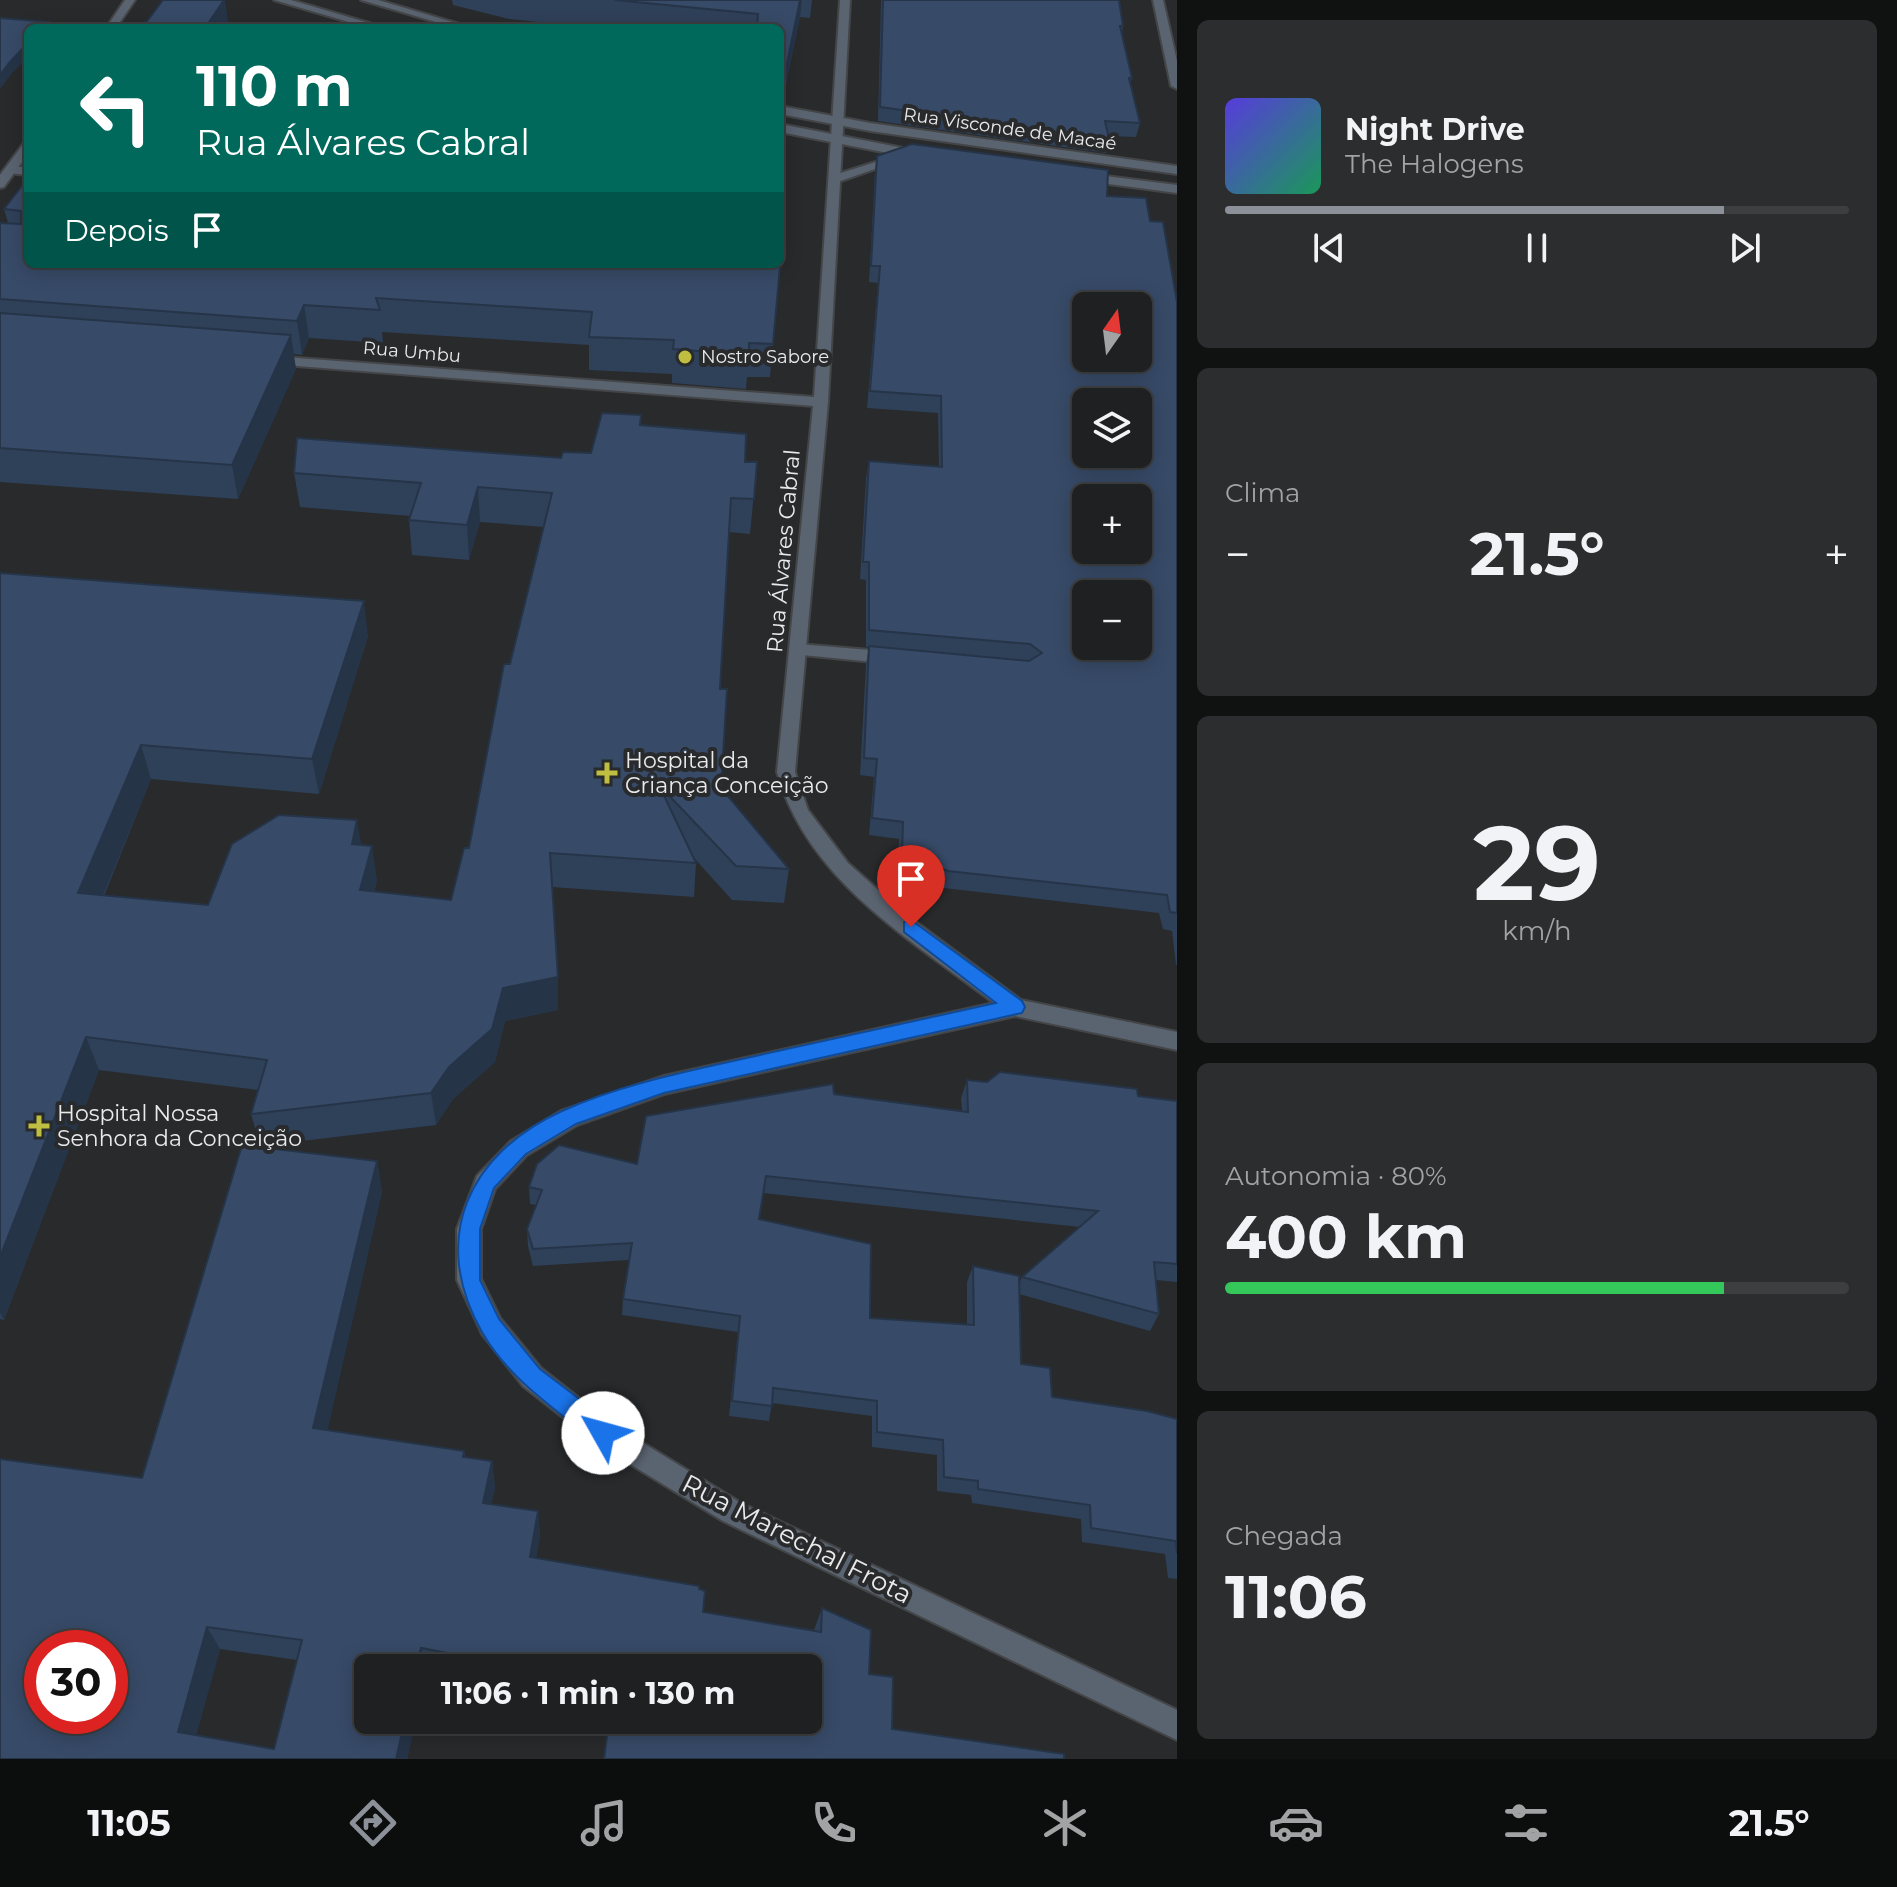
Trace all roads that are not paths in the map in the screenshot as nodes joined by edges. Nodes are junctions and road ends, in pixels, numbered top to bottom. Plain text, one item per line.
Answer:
1 (130, 0) edge
2 (279, 0) edge
3 (366, 0) edge
4 (845, 0) edge
5 (1158, 0) edge
6 (114, 24) edge
7 (366, 24) edge
8 (453, 24) edge
9 (1177, 86) edge
10 (784, 111) edge
11 (838, 121) junction
12 (784, 129) edge
13 (837, 140) junction
14 (24, 152) edge
15 (922, 155) junction
16 (937, 157) edge
17 (11, 170) junction
18 (1177, 170) edge
19 (24, 171) edge
20 (1061, 174) edge
21 (835, 179) junction
22 (0, 184) edge
23 (1177, 189) edge
24 (249, 359) edge
25 (821, 402) junction
26 (798, 650) junction
27 (919, 661) edge
28 (1015, 1007) junction
29 (1177, 1041) edge
30 (1177, 1725) edge

1 - 6 street
2 - 7 street
3 - 8 street
4 - 11 street, Rua Álvares Cabral
5 - 9 street
10 - 11 street, Rua Visconde de Macaé
11 - 13 street, Rua Álvares Cabral
11 - 18 street, Rua Visconde de Macaé
12 - 13 street, Rua Visconde de Macaé
13 - 15 street, Rua Visconde de Macaé
13 - 21 street, Rua Álvares Cabral
14 - 17 street
15 - 16 street, Rua Visconde de Macaé
15 - 21 street
17 - 19 street
17 - 22 street
20 - 23 street, Rua Visconde de Macaé
21 - 25 street, Rua Álvares Cabral
24 - 25 street, Rua Umbu
25 - 26 street, Rua Álvares Cabral
26 - 27 street
26 - 28 street, Rua Álvares Cabral
28 - 29 street
28 - 30 street, Rua Marechal Frota

